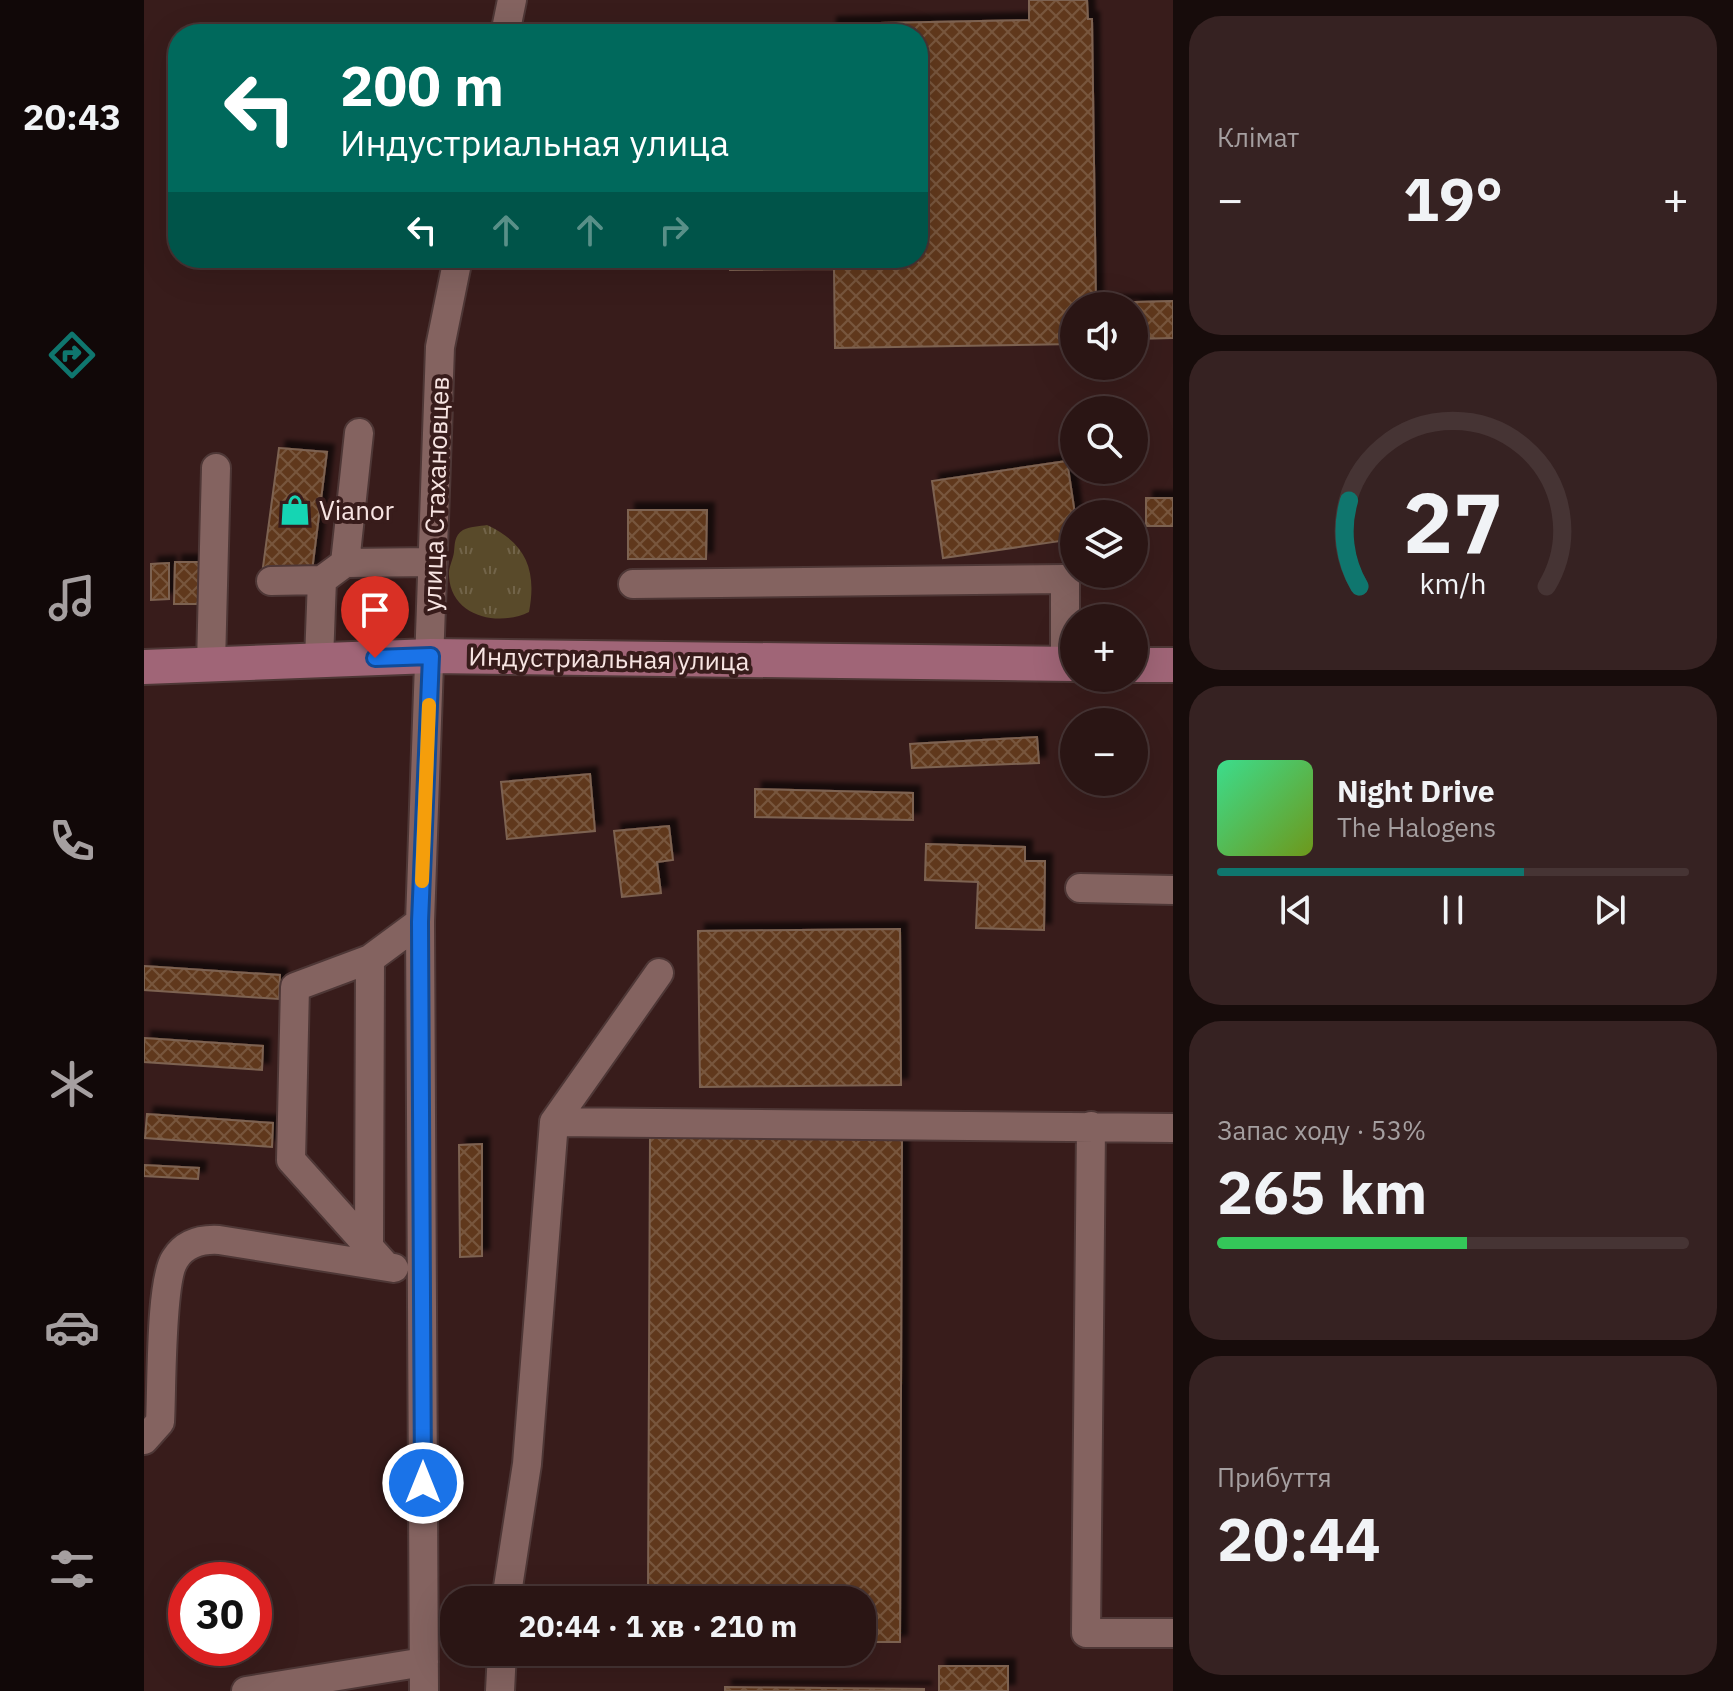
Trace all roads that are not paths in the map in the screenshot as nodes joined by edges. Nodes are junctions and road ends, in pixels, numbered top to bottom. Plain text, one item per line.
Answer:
1 (512, 0) edge
2 (507, 24) edge
3 (456, 268) edge
4 (359, 433) dead end
5 (216, 468) dead end
6 (433, 562) junction
7 (345, 563) junction
8 (322, 580) junction
9 (271, 581) dead end
10 (633, 584) dead end
11 (1066, 604) edge
12 (431, 656) junction
13 (319, 660) junction
14 (211, 664) junction
15 (1060, 664) edge
16 (1148, 665) edge
17 (1173, 665) edge
18 (144, 667) edge
19 (1080, 888) dead end
20 (1173, 890) edge
21 (420, 922) junction
22 (370, 959) junction
23 (659, 973) dead end
24 (554, 1122) junction
25 (1091, 1126) junction
26 (1173, 1128) edge
27 (378, 1256) junction
28 (423, 1273) junction
29 (144, 1440) edge
30 (508, 1586) edge
31 (1173, 1633) edge
32 (424, 1662) junction
33 (501, 1666) edge
34 (246, 1691) edge
35 (424, 1691) edge
36 (500, 1691) edge

1 - 2 street
3 - 6 street, улица Стахановцев
4 - 7 street
5 - 14 street
6 - 7 street
6 - 12 street, улица Стахановцев
7 - 8 street
8 - 9 street
8 - 13 street
10 - 11 street
12 - 13 main road, Индустриальная улица
12 - 15 main road, Индустриальная улица
12 - 21 street, улица Стахановцев
13 - 14 main road, Индустриальная улица
14 - 18 main road, Индустриальная улица
16 - 17 main road
19 - 20 street
21 - 22 street
21 - 28 street, улица Стахановцев
22 - 27 street
22 - 27 street
23 - 24 street
24 - 25 street
24 - 30 street
25 - 26 street
25 - 31 street
27 - 28 street
27 - 29 street
28 - 32 street, улица Стахановцев
32 - 34 street
32 - 35 street, улица Стахановцев
33 - 36 street

